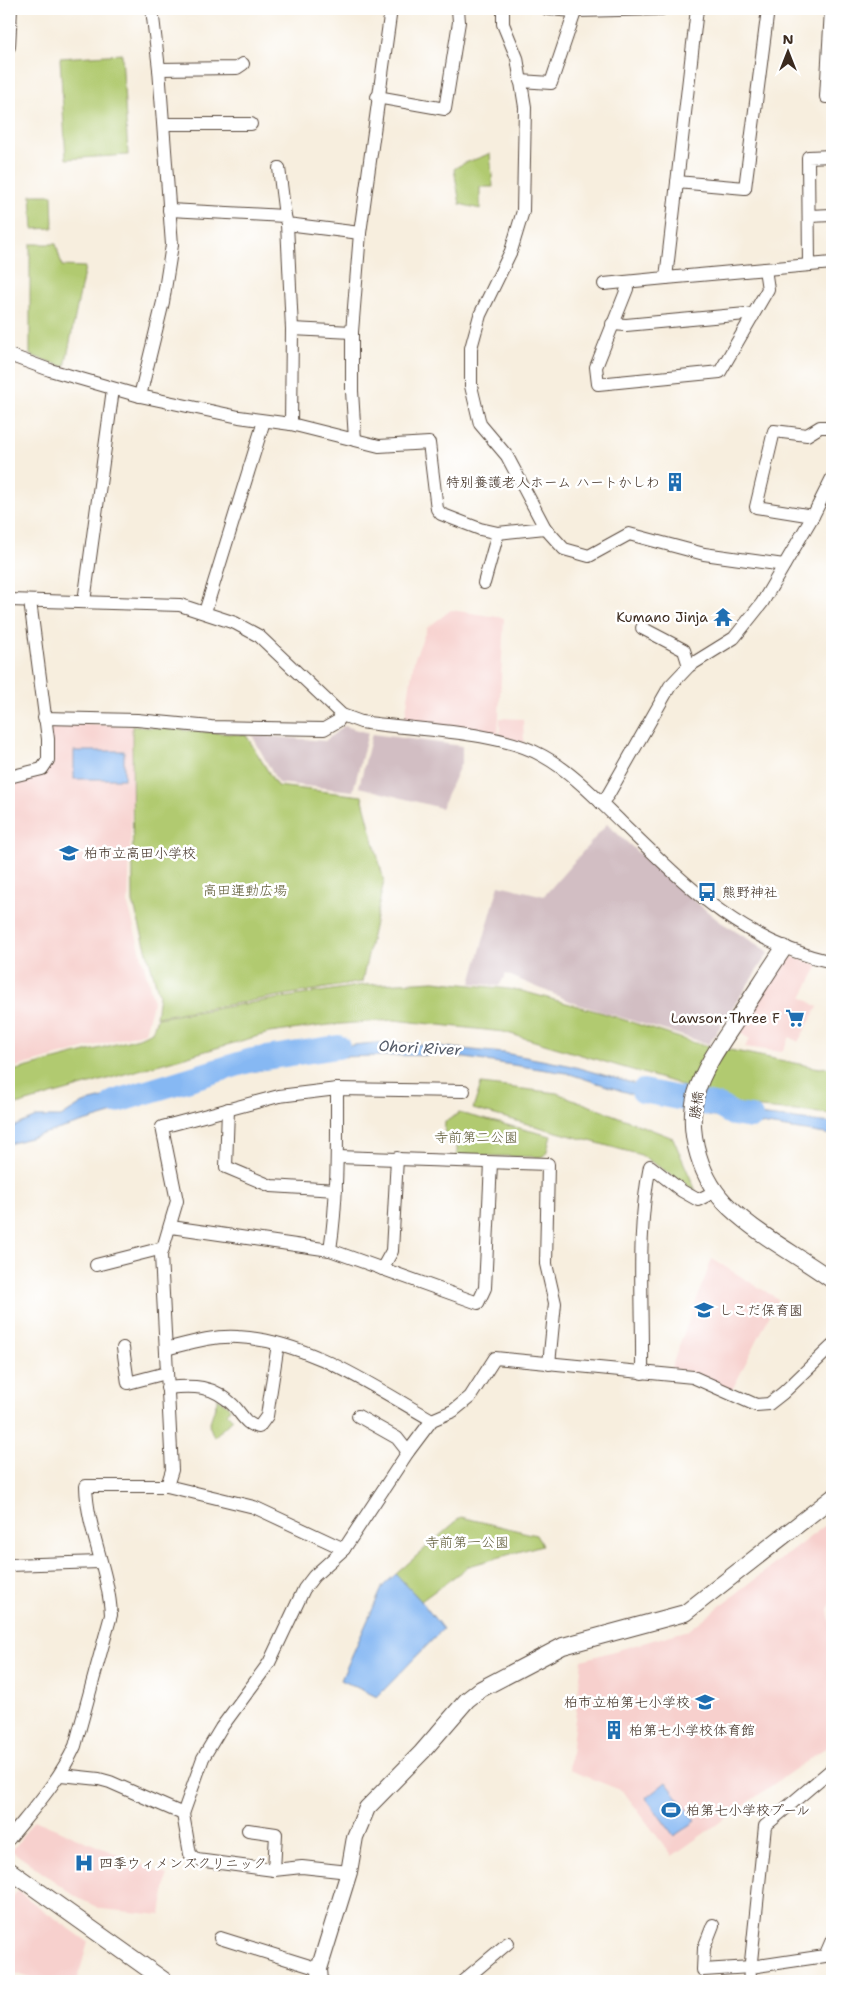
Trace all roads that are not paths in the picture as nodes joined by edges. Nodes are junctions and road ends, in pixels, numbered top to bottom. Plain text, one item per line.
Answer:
1 (11, 9) edge
2 (152, 9) edge
3 (391, 9) edge
4 (458, 9) edge
5 (504, 9) edge
6 (546, 9) edge
7 (662, 9) edge
8 (697, 9) edge
9 (768, 9) edge
10 (831, 9) edge
11 (575, 10) edge
12 (9, 47) edge
13 (243, 64) dead end
14 (159, 69) junction
15 (520, 80) junction
16 (378, 97) junction
17 (832, 97) edge
18 (164, 124) junction
19 (251, 124) dead end
20 (832, 156) edge
21 (279, 168) dead end
22 (676, 182) junction
23 (169, 210) junction
24 (832, 215) edge
25 (809, 216) junction
26 (286, 220) junction
27 (360, 233) junction
28 (832, 263) edge
29 (809, 265) junction
30 (765, 269) junction
31 (666, 278) junction
32 (626, 282) junction
33 (604, 284) dead end
34 (753, 316) junction
35 (612, 324) junction
36 (292, 329) junction
37 (352, 332) junction
38 (9, 355) edge
39 (113, 389) junction
40 (140, 396) junction
41 (264, 421) junction
42 (291, 424) junction
43 (832, 427) edge
44 (355, 440) junction
45 (832, 478) edge
46 (813, 516) junction
47 (545, 528) junction
48 (498, 533) junction
49 (784, 565) junction
50 (484, 583) dead end
51 (9, 600) edge
52 (30, 601) junction
53 (84, 602) junction
54 (205, 612) junction
55 (642, 628) dead end
56 (689, 666) junction
57 (342, 715) junction
58 (44, 718) junction
59 (9, 777) edge
60 (601, 803) junction
61 (784, 948) junction
62 (832, 962) edge
63 (337, 1089) junction
64 (464, 1091) dead end
65 (228, 1109) junction
66 (338, 1157) junction
67 (397, 1158) junction
68 (491, 1163) junction
69 (336, 1190) junction
70 (714, 1192) junction
71 (171, 1227) junction
72 (163, 1248) junction
73 (330, 1250) junction
74 (96, 1265) dead end
75 (382, 1269) junction
76 (832, 1280) edge
77 (278, 1344) junction
78 (832, 1346) edge
79 (123, 1348) dead end
80 (166, 1349) junction
81 (549, 1364) junction
82 (166, 1373) junction
83 (642, 1373) junction
84 (167, 1388) junction
85 (358, 1416) dead end
86 (432, 1420) junction
87 (408, 1452) junction
88 (167, 1486) junction
89 (832, 1498) edge
90 (344, 1549) junction
91 (100, 1562) junction
92 (9, 1565) edge
93 (832, 1769) edge
94 (61, 1775) junction
95 (183, 1814) junction
96 (248, 1830) dead end
97 (9, 1839) edge
98 (9, 1870) edge
99 (274, 1870) junction
100 (348, 1872) junction
101 (713, 1925) dead end
102 (220, 1938) dead end
103 (832, 1940) edge
104 (508, 1943) dead end
105 (751, 1967) junction
106 (319, 1975) edge
107 (165, 1981) edge
108 (463, 1981) edge
109 (749, 1981) edge

1 - 12 street
2 - 14 street
3 - 16 street
4 - 16 street
5 - 15 street
6 - 11 street
7 - 11 street
8 - 22 street
9 - 22 street
10 - 17 street
11 - 15 street
13 - 14 street
14 - 18 street
15 - 47 street
16 - 27 street
18 - 19 street
18 - 23 street
20 - 25 street
21 - 26 street
22 - 31 street
23 - 26 street
23 - 40 street
24 - 25 street
25 - 29 street
26 - 27 street
26 - 36 street
27 - 37 street
28 - 29 street
29 - 30 street
30 - 31 street
30 - 34 street
31 - 32 street
32 - 33 street
32 - 35 street
34 - 35 street
34 - 35 street
36 - 37 street
36 - 42 street
37 - 44 street
38 - 39 street
39 - 40 street
39 - 53 street
40 - 41 street
41 - 42 street
41 - 54 street
42 - 44 street
43 - 46 street
44 - 48 street
45 - 46 street
46 - 49 street
47 - 48 street
47 - 49 street
48 - 50 street
49 - 56 street
51 - 52 street
52 - 53 street
52 - 58 street
53 - 54 street
54 - 57 street
55 - 56 street
56 - 60 street
57 - 58 street
57 - 60 street
58 - 59 street
60 - 61 street
61 - 62 street
61 - 70 street, 勝橋
63 - 64 street
63 - 65 street
63 - 66 street
65 - 69 street
65 - 71 street
66 - 67 street
66 - 69 street
67 - 68 street
67 - 75 street
68 - 75 street
68 - 81 street
69 - 73 street
70 - 76 street
70 - 83 street
71 - 72 street
71 - 73 street
72 - 74 street
72 - 80 street
73 - 75 street
77 - 80 street
77 - 84 street
77 - 86 street
78 - 83 street
79 - 82 street
80 - 82 street
81 - 83 street
81 - 86 street
82 - 84 street
84 - 88 street
85 - 87 street
86 - 87 street
87 - 90 street
88 - 90 street
88 - 91 street
89 - 100 street
90 - 95 street
91 - 92 street
91 - 94 street
93 - 105 street
94 - 95 street
94 - 97 street
95 - 99 street
96 - 99 street
98 - 107 street
99 - 100 street
100 - 106 street
101 - 105 street
102 - 106 street
103 - 105 street
104 - 108 street
105 - 109 street

